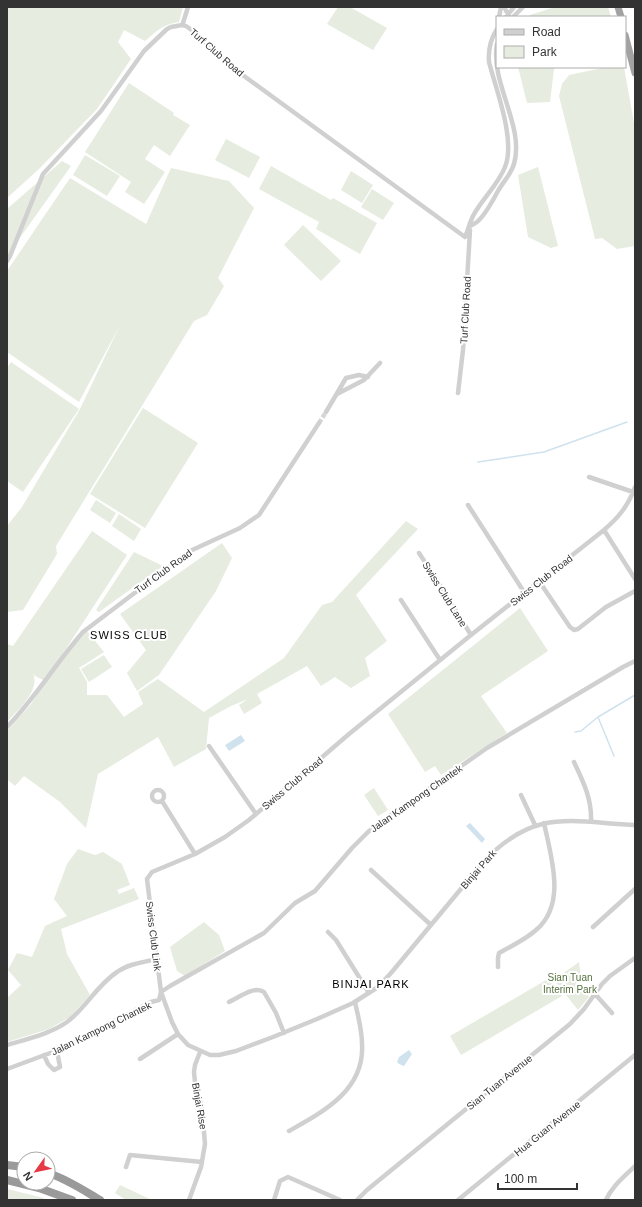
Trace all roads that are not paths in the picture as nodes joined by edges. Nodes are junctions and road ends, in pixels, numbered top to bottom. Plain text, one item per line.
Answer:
1 (188, 7) edge
2 (503, 7) edge
3 (514, 7) edge
4 (523, 7) edge
5 (508, 16) edge
6 (514, 16) edge
7 (183, 23) dead end
8 (496, 31) edge
9 (626, 39) edge
10 (497, 68) edge
11 (635, 71) edge
12 (483, 202) junction
13 (489, 206) junction
14 (470, 226) junction
15 (7, 260) edge
16 (380, 363) dead end
17 (368, 377) junction
18 (344, 382) junction
19 (355, 384) junction
20 (458, 393) dead end
21 (336, 394) junction
22 (326, 412) tunnel mouth
23 (319, 422) tunnel mouth
24 (589, 477) dead end
25 (634, 489) edge
26 (468, 505) dead end
27 (604, 530) junction
28 (419, 553) dead end
29 (635, 580) edge
30 (539, 581) junction
31 (635, 591) edge
32 (524, 592) junction
33 (401, 600) dead end
34 (471, 635) junction
35 (440, 660) junction
36 (635, 661) edge
37 (7, 727) edge
38 (209, 746) dead end
39 (574, 762) dead end
40 (521, 795) dead end
41 (162, 801) dead end
42 (256, 814) junction
43 (591, 821) junction
44 (544, 823) junction
45 (535, 825) junction
46 (635, 825) edge
47 (195, 854) junction
48 (371, 870) dead end
49 (146, 879) joint
50 (635, 889) edge
51 (432, 925) junction
52 (593, 927) dead end
53 (328, 932) dead end
54 (635, 958) edge
55 (157, 959) junction
56 (498, 967) dead end
57 (161, 992) junction
58 (369, 993) junction
59 (595, 994) junction
60 (229, 1002) dead end
61 (355, 1002) junction
62 (612, 1013) dead end
63 (284, 1033) junction
64 (178, 1034) junction
65 (7, 1045) edge
66 (57, 1050) junction
67 (200, 1052) junction
68 (44, 1055) junction
69 (635, 1055) edge
70 (140, 1059) dead end
71 (7, 1069) edge
72 (290, 1131) dead end
73 (202, 1162) junction
74 (635, 1166) edge
75 (126, 1167) dead end
76 (56, 1175) edge
77 (7, 1180) edge
78 (72, 1200) edge
79 (100, 1200) edge
80 (189, 1200) edge
81 (274, 1200) edge
82 (340, 1200) edge
83 (357, 1200) edge
84 (458, 1200) edge
85 (606, 1200) edge

1 - 7 street, Turf Club Road
2 - 5 street
3 - 5 street
4 - 6 street
8 - 12 street, Turf Club Road
9 - 11 highway
10 - 13 street, Turf Club Road
12 - 13 street
12 - 14 street, Turf Club Road
13 - 14 street, Turf Club Road
14 - 15 street, Turf Club Road
14 - 20 street, Turf Club Road
16 - 17 street
17 - 18 street
17 - 19 street
18 - 19 street
18 - 21 street
19 - 21 street
21 - 22 street
23 - 37 street, Turf Club Road
24 - 25 street, Swiss Club Road
25 - 27 street, Swiss Club Road
26 - 32 street
27 - 29 street
27 - 30 street, Swiss Club Road
28 - 34 street, Swiss Club Lane
30 - 31 street
30 - 32 street, Swiss Club Road
32 - 34 street, Swiss Club Road
33 - 35 street
34 - 35 street, Swiss Club Road
35 - 42 street, Swiss Club Road
36 - 57 street, Jalan Kampong Chantek
38 - 42 street, Swiss Club Road
39 - 43 street
40 - 45 street
41 - 47 street
42 - 47 street, Swiss Club Road
43 - 44 street, Binjai Park
43 - 46 street, Binjai Park
44 - 45 street, Binjai Park
44 - 56 street
45 - 51 street, Binjai Park
47 - 49 street, Swiss Club Road
48 - 51 street
49 - 55 street, Swiss Club Link
50 - 52 street
51 - 58 street, Binjai Park
53 - 58 street
54 - 59 street, Sian Tuan Avenue
55 - 57 street, Swiss Club Link
55 - 65 street
57 - 64 street, Binjai Park
57 - 66 street, Jalan Kampong Chantek
58 - 61 street, Binjai Park
59 - 62 street
59 - 83 street, Sian Tuan Avenue
60 - 63 street
61 - 63 street, Binjai Park
61 - 72 street
63 - 67 street, Binjai Park
64 - 67 street, Binjai Park
64 - 70 street
66 - 68 street, Jalan Kampong Chantek
66 - 68 street
67 - 73 street, Binjai Rise
68 - 71 street, Jalan Kampong Chantek
69 - 84 street, Hua Guan Avenue
73 - 75 street
73 - 80 street, Binjai Rise
74 - 85 street
76 - 79 highway
77 - 78 highway
81 - 82 street

